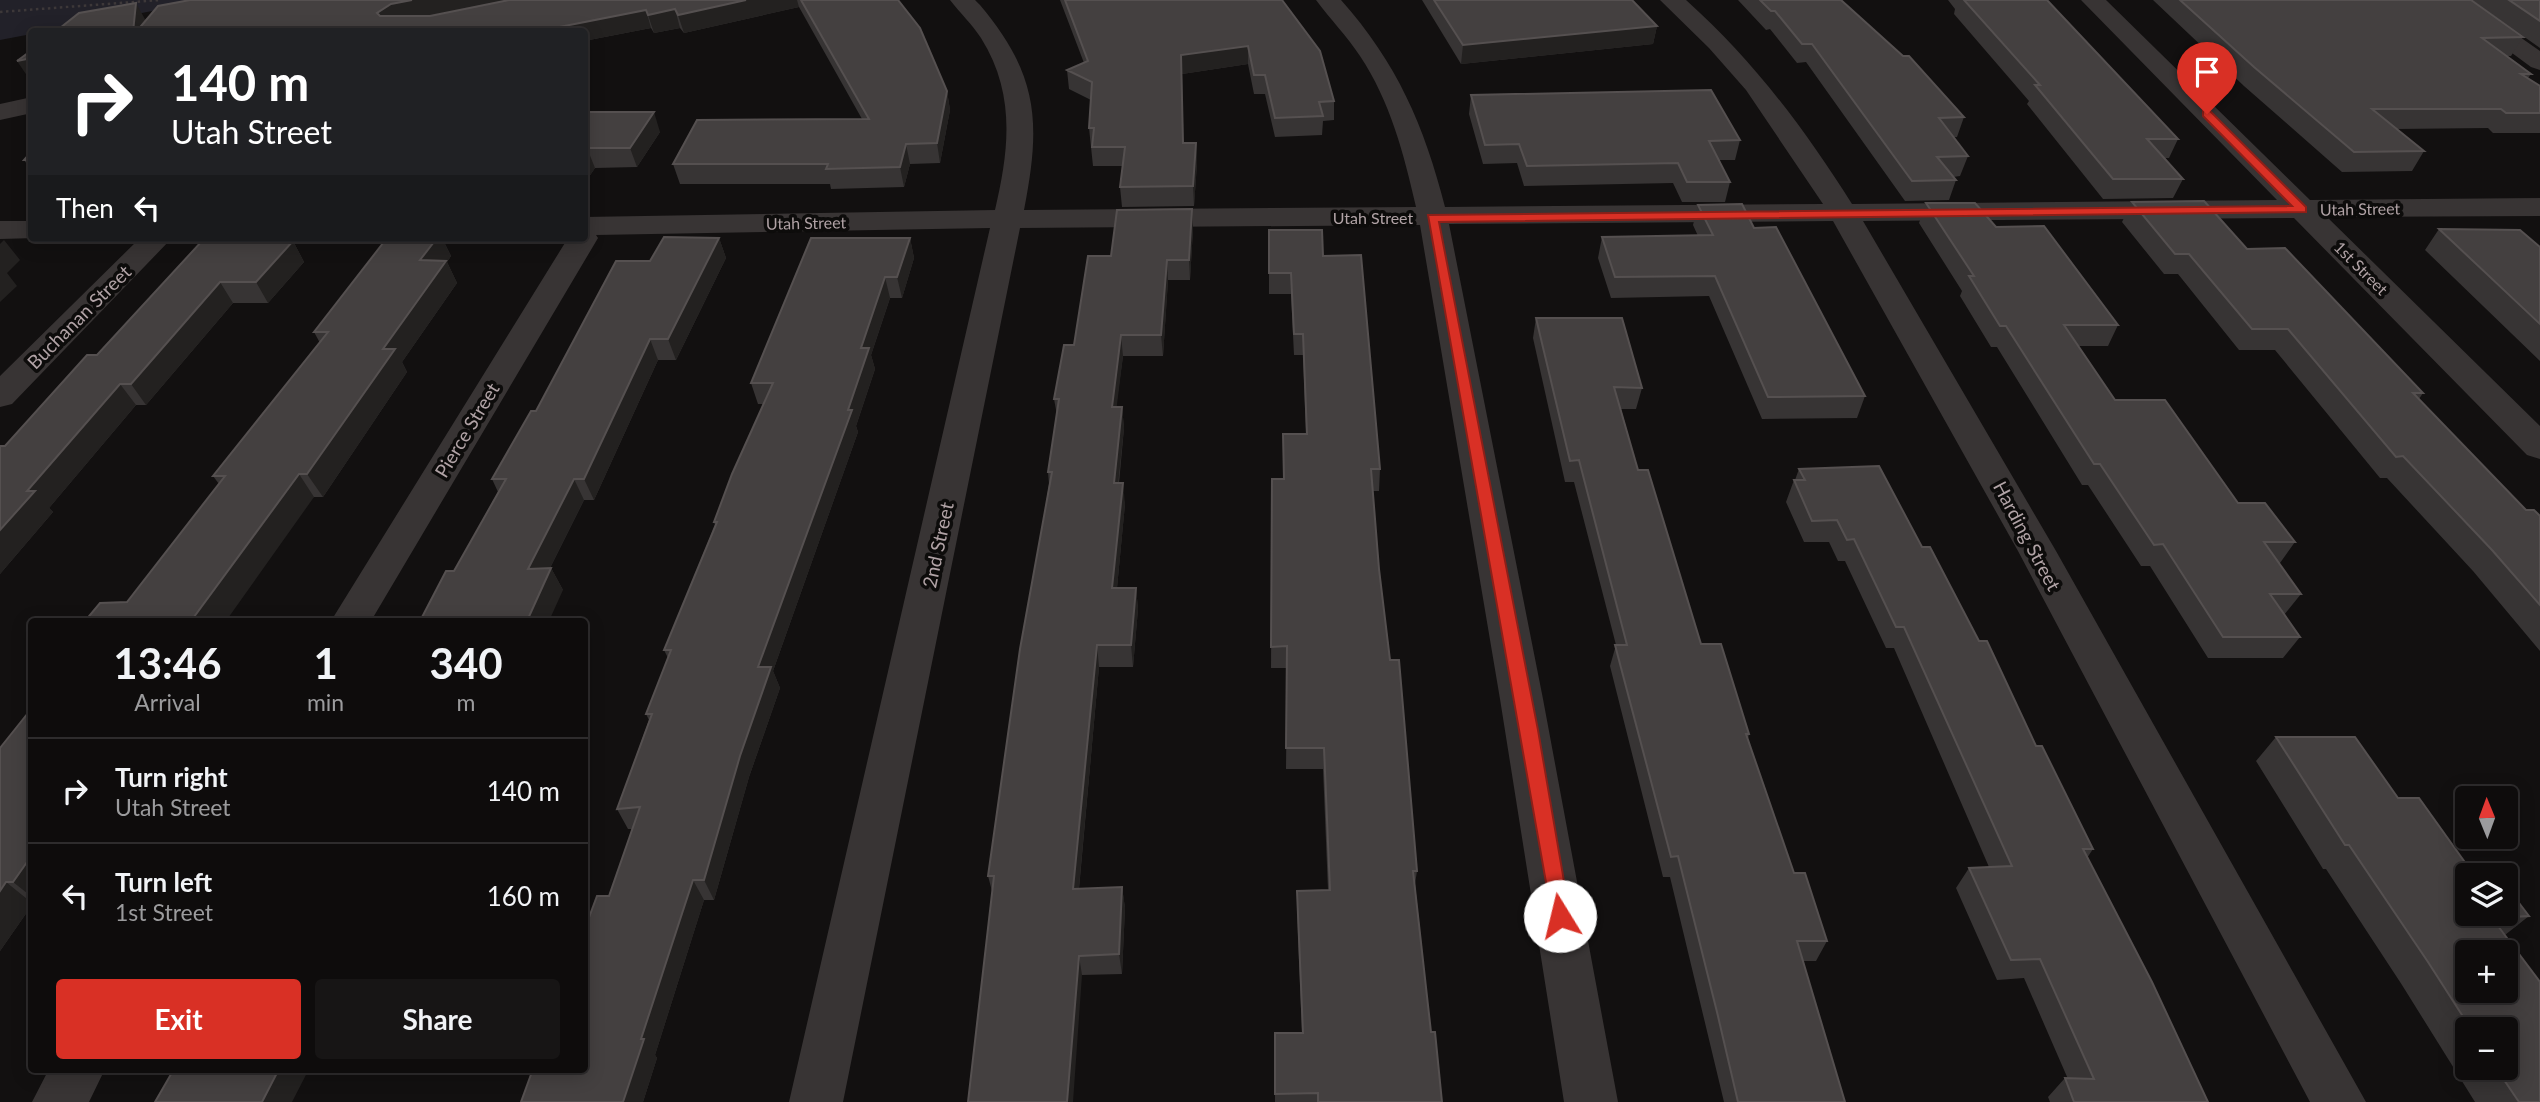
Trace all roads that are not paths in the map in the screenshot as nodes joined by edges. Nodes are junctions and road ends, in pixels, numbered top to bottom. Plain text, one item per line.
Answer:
1 (962, 0) edge
2 (1328, 0) edge
3 (1672, 0) edge
4 (2093, 0) edge
5 (2452, 0) edge
6 (2540, 62) edge
7 (28, 107) edge
8 (0, 112) edge
9 (2540, 207) edge
10 (2302, 209) junction
11 (1841, 214) junction
12 (1432, 218) junction
13 (1009, 219) junction
14 (0, 230) edge
15 (28, 230) edge
16 (588, 231) edge
17 (153, 242) edge
18 (579, 242) edge
19 (0, 396) edge
20 (2540, 447) edge
21 (353, 618) edge
22 (77, 1073) edge
23 (59, 1102) edge
24 (816, 1102) edge
25 (1591, 1102) edge
26 (2339, 1102) edge

1 - 13 street, 2nd Street
2 - 12 street
3 - 11 street, Harding Street
4 - 10 street, 1st Street
5 - 6 street
7 - 8 street
9 - 10 street, Utah Street
10 - 11 street, Utah Street
10 - 20 street, 1st Street
11 - 12 street, Utah Street
11 - 26 street, Harding Street
12 - 13 street, Utah Street
12 - 25 street
13 - 16 street, Utah Street
13 - 24 street, 2nd Street
14 - 15 street
17 - 19 street, Buchanan Street
18 - 21 street, Pierce Street
22 - 23 street

